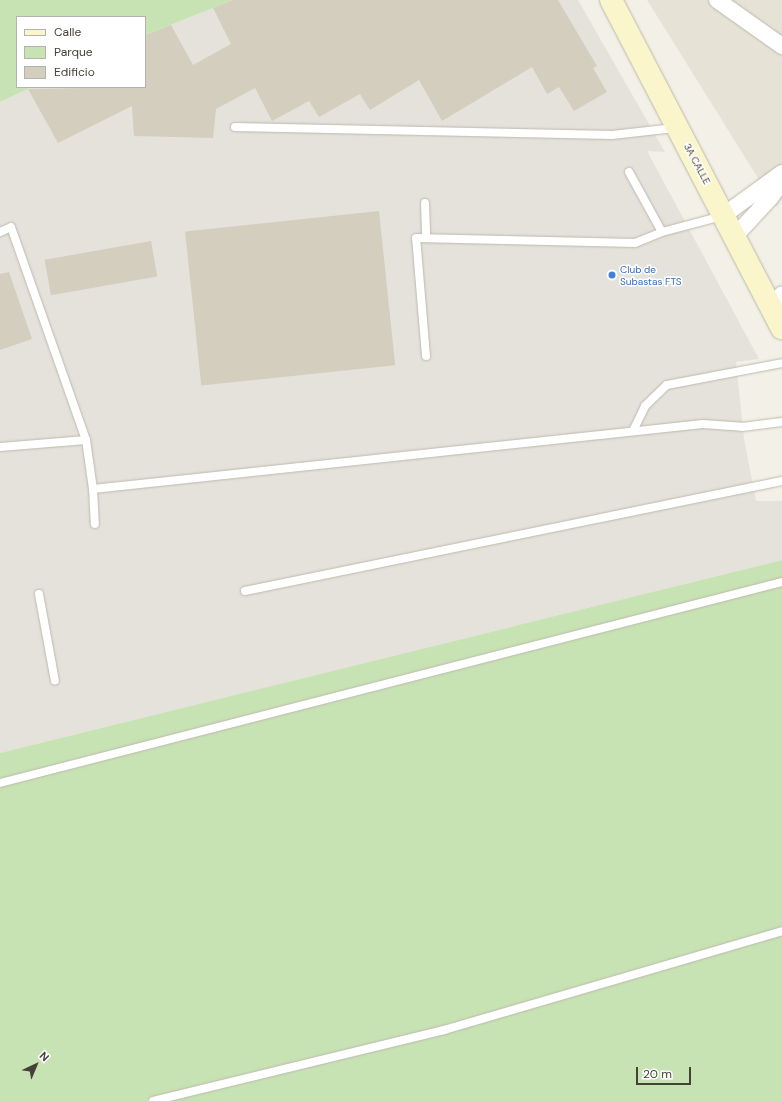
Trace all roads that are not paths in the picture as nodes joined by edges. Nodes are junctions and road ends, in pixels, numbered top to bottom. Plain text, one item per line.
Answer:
1 (611, 0) edge
2 (717, 0) edge
3 (782, 46) edge
4 (235, 127) dead end
5 (678, 128) junction
6 (630, 172) dead end
7 (782, 173) edge
8 (782, 181) edge
9 (425, 203) dead end
10 (724, 215) junction
11 (0, 232) edge
12 (662, 232) junction
13 (735, 236) junction
14 (426, 238) junction
15 (777, 301) edge
16 (782, 328) edge
17 (426, 356) dead end
18 (782, 363) edge
19 (782, 422) edge
20 (633, 432) junction
21 (86, 440) junction
22 (0, 447) edge
23 (782, 481) edge
24 (93, 489) junction
25 (95, 524) dead end
26 (782, 582) edge
27 (245, 591) dead end
28 (39, 594) dead end
29 (55, 681) dead end
30 (0, 783) edge
31 (782, 931) edge
32 (153, 1101) edge

1 - 5 main road, 3A CALLE
2 - 3 street
4 - 5 lane
5 - 10 main road, 3A CALLE
6 - 12 lane
7 - 10 street
8 - 13 street
9 - 14 lane
10 - 12 lane
10 - 13 main road, 3A CALLE
11 - 21 lane
12 - 14 lane
13 - 15 main road, 3A CALLE
14 - 17 lane
15 - 16 main road, 3A CALLE
18 - 20 lane
19 - 20 lane
20 - 24 lane
21 - 22 lane
21 - 24 lane
23 - 27 lane
24 - 25 lane
26 - 30 lane
28 - 29 lane
31 - 32 lane

